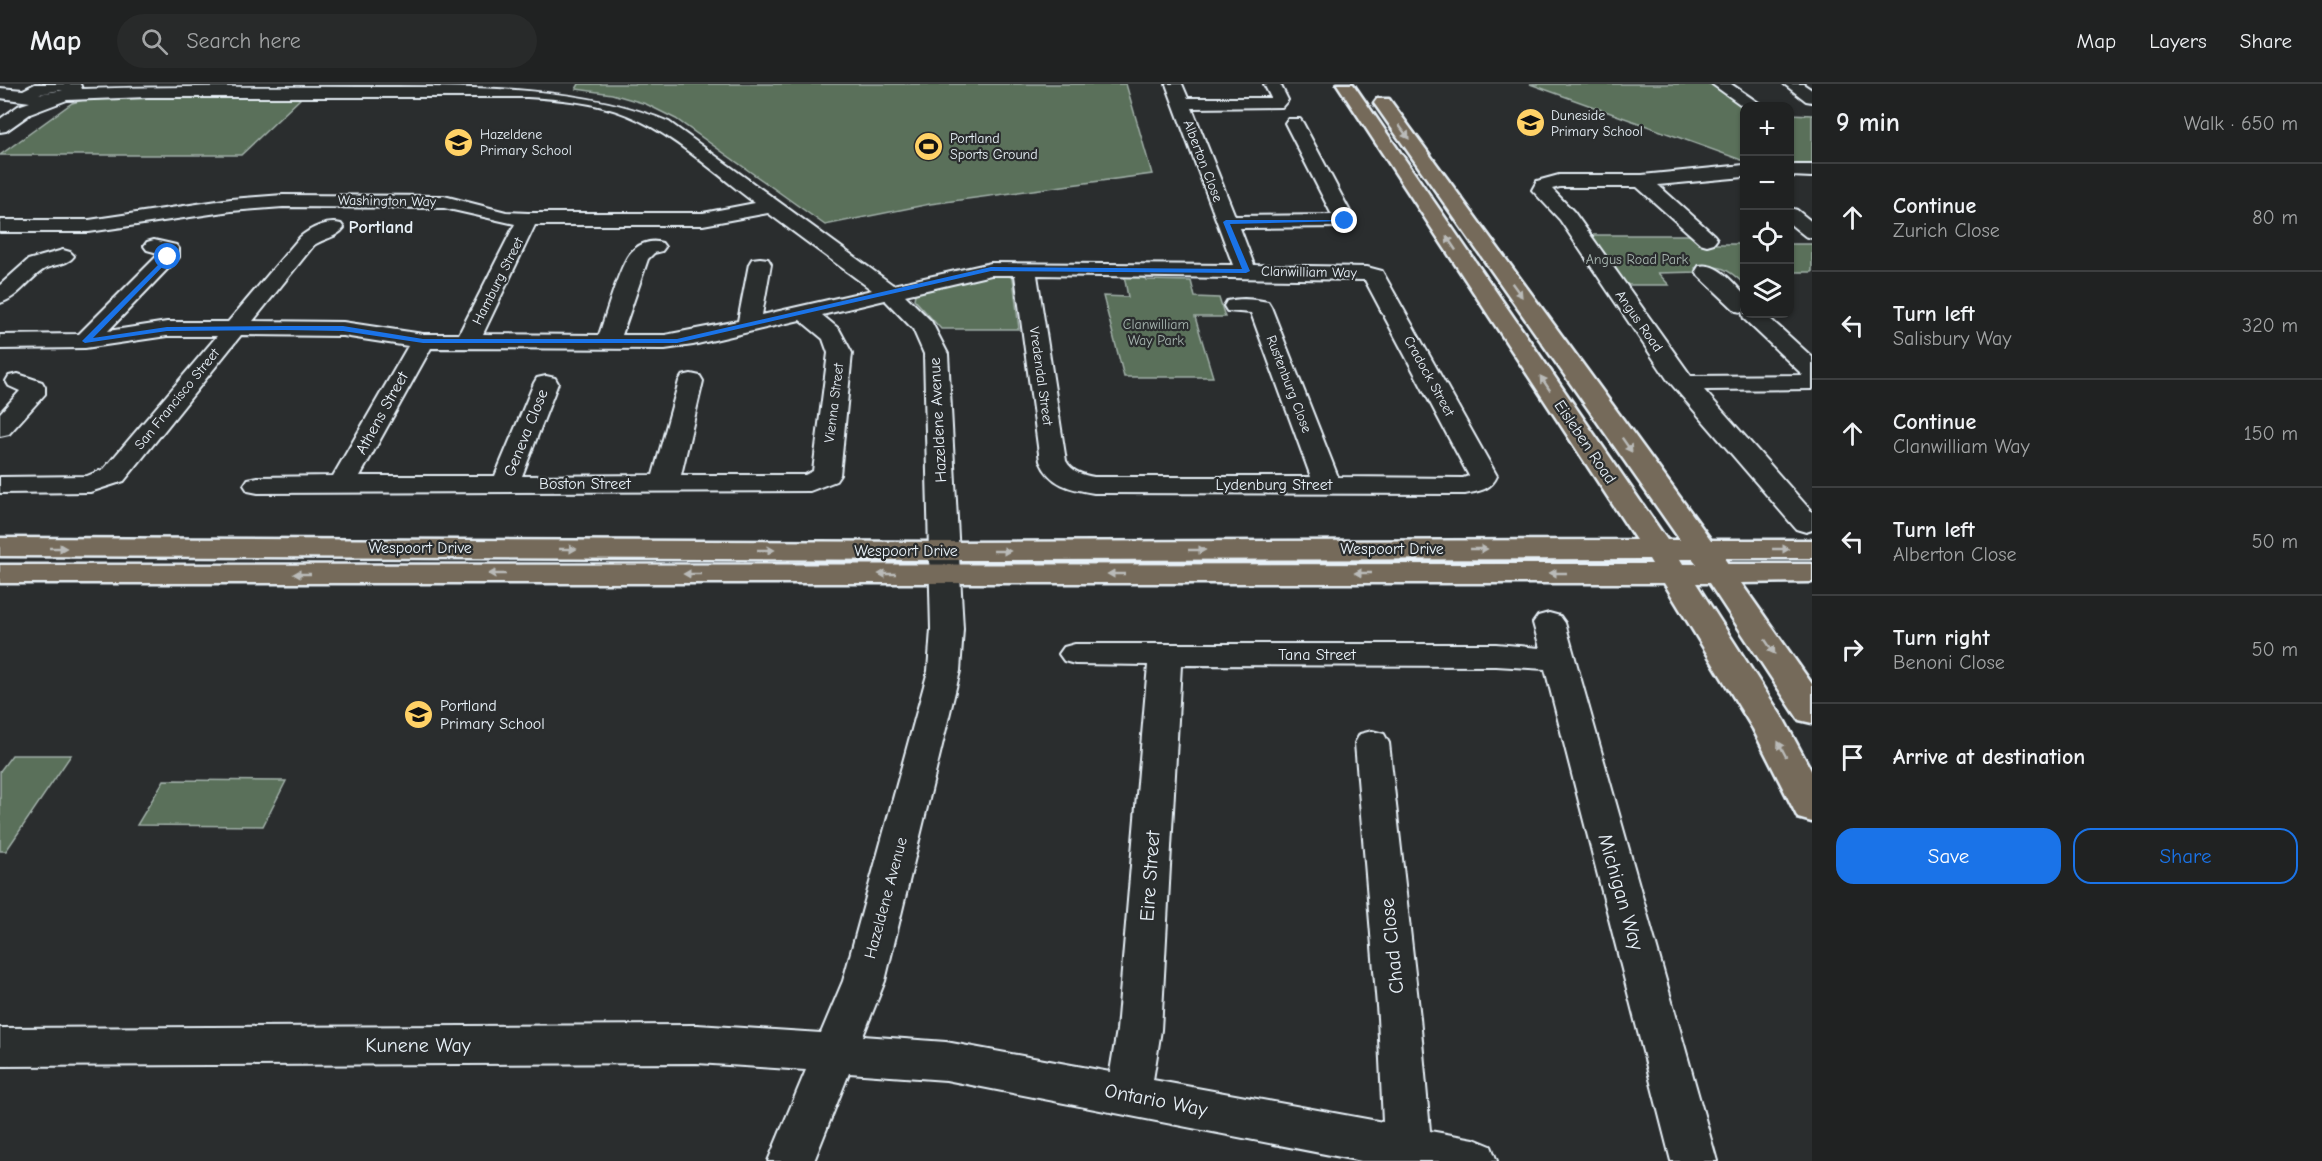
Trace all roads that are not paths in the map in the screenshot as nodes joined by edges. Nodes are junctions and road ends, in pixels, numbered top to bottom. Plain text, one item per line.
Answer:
1 (1174, 84) edge
2 (1272, 84) edge
3 (1345, 84) edge
4 (1370, 84) edge
5 (1720, 84) edge
6 (1792, 84) edge
7 (430, 88) edge
8 (0, 92) edge
9 (50, 92) edge
10 (1812, 97) edge
11 (1749, 102) edge
12 (1181, 103) junction
13 (1294, 123) dead end
14 (0, 127) edge
15 (1794, 171) edge
16 (1812, 171) edge
17 (1740, 174) edge
18 (1642, 181) junction
19 (772, 206) junction
20 (1794, 217) edge
21 (528, 219) junction
22 (1226, 222) junction
23 (0, 226) edge
24 (334, 228) dead end
25 (1812, 232) edge
26 (1707, 239) dead end
27 (154, 246) dead end
28 (655, 247) dead end
29 (63, 256) dead end
30 (760, 264) dead end
31 (1025, 268) junction
32 (1246, 271) junction
33 (1707, 271) dead end
34 (1370, 274) joint
35 (890, 293) junction
36 (0, 296) edge
37 (1740, 302) edge
38 (1235, 306) dead end
39 (803, 312) junction
40 (1756, 318) edge
41 (749, 325) junction
42 (235, 328) junction
43 (85, 341) junction
44 (423, 341) junction
45 (0, 342) edge
46 (467, 342) junction
47 (608, 342) junction
48 (1812, 370) edge
49 (18, 381) dead end
50 (691, 381) dead end
51 (1812, 382) edge
52 (546, 383) dead end
53 (1683, 383) junction
54 (0, 428) edge
55 (826, 476) joint
56 (1067, 478) joint
57 (1481, 481) joint
58 (664, 483) junction
59 (342, 484) junction
60 (505, 484) junction
61 (1327, 484) junction
62 (0, 485) edge
63 (258, 485) dead end
64 (1809, 536) edge
65 (0, 547) edge
66 (1688, 561) junction
67 (944, 563) junction
68 (1812, 573) edge
69 (0, 574) edge
70 (1549, 623) dead end
71 (1075, 654) dead end
72 (1165, 656) junction
73 (1559, 660) junction
74 (1812, 711) edge
75 (1372, 743) dead end
76 (1812, 808) edge
77 (0, 1047) edge
78 (835, 1053) junction
79 (1128, 1095) junction
80 (1408, 1149) junction
81 (791, 1161) edge
82 (1474, 1161) edge
83 (1694, 1161) edge

1 - 12 street, Alberton Close
2 - 12 street
66 -> 3 main road, Eisleben Road
4 -> 66 main road, Eisleben Road
5 - 11 street
6 - 10 street
7 - 9 street, Hazeldene Avenue
7 - 19 street, Hazeldene Avenue
8 - 9 street, Hazeldene Avenue
9 - 14 street
12 - 22 street, Alberton Close
13 - 22 street
15 - 16 street
17 - 18 street, Angus Road
18 - 26 street
18 - 53 street, Angus Road
19 - 21 street, Washington Way
19 - 35 street, Hazeldene Avenue
20 - 25 street
21 - 23 street, Washington Way
21 - 46 street, Hamburg Street
22 - 32 street, Alberton Close
24 - 42 street, San Francisco Street
27 - 43 street
28 - 47 street
29 - 36 street
30 - 41 street
31 - 32 street, Clanwilliam Way
31 - 35 street, Clanwilliam Way
31 - 56 street, Vredendal Street
32 - 34 street, Clanwilliam Way
33 - 37 street
34 - 57 street, Cradock Street
35 - 39 street, Clanwilliam Way
35 - 67 street, Hazeldene Avenue
38 - 61 street, Rustenburg Close
39 - 41 street, Clanwilliam Way
39 - 55 street, Vienna Street
40 - 48 street
41 - 47 street, Clanwilliam Way
42 - 43 street, Clanwilliam Way
42 - 44 street, Clanwilliam Way
42 - 62 street, San Francisco Street
43 - 45 street, Clanwilliam Way
44 - 46 street, Clanwilliam Way
44 - 59 street, Athens Street
46 - 47 street, Clanwilliam Way
49 - 54 street
50 - 58 street
51 - 53 street
52 - 60 street, Geneva Close
53 - 64 street, Angus Road
55 - 58 street, Boston Street
56 - 61 street, Lydenburg Street
57 - 61 street, Lydenburg Street
58 - 60 street, Boston Street
59 - 60 street, Boston Street
59 - 63 street, Boston Street
66 -> 64 main road, Wespoort Drive
65 -> 67 main road, Wespoort Drive
66 - 67 main road, Wespoort Drive
66 - 68 main road, Wespoort Drive
66 -> 74 main road, Eisleben Road
76 -> 66 main road, Eisleben Road
67 -> 69 main road, Wespoort Drive
67 - 78 street, Hazeldene Avenue
70 - 73 street, Michigan Way
71 - 72 street, Tana Street
72 - 73 street, Tana Street
72 - 79 street, Eire Street
73 - 83 street, Michigan Way
75 - 80 street, Chad Close
77 - 78 street, Kunene Way
78 - 79 street, Ontario Way
78 - 81 street, Hazeldene Avenue
79 - 80 street, Ontario Way
80 - 82 street, Ontario Way

